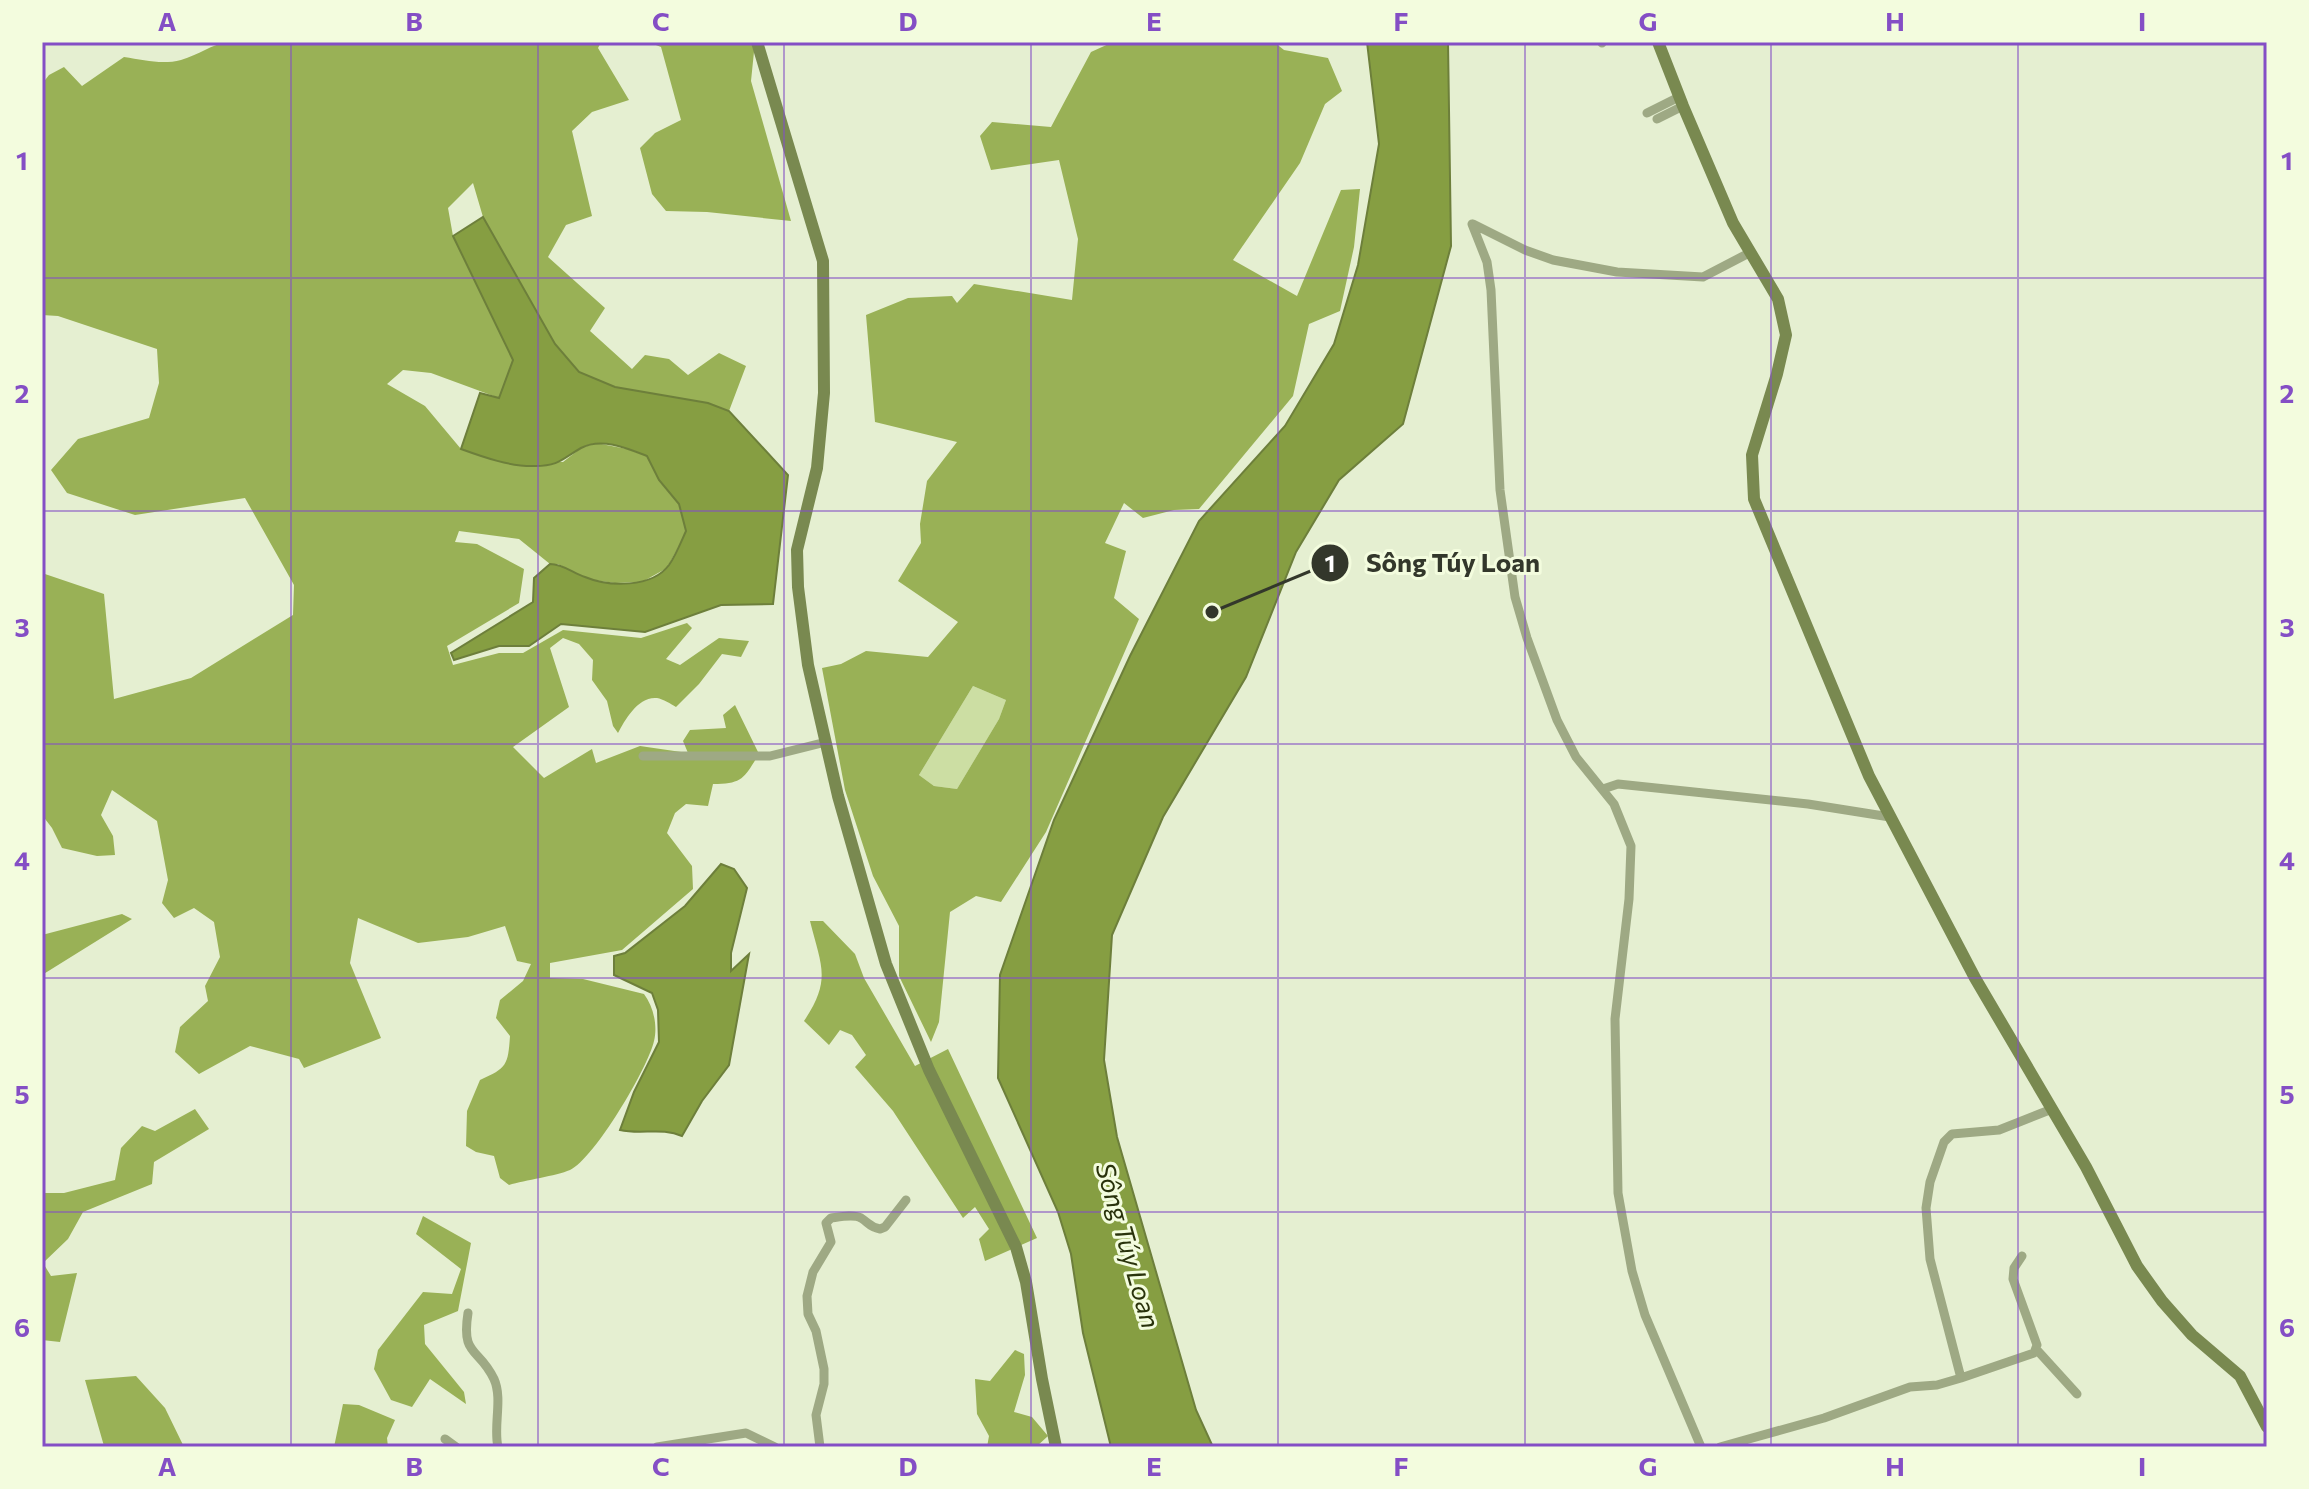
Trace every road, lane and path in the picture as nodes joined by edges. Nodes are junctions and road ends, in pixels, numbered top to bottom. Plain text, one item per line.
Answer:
1 (1658, 42) edge
2 (760, 45) edge
3 (1681, 102) junction
4 (1647, 113) dead end
5 (1657, 119) dead end
6 (1751, 252) junction
7 (826, 742) junction
8 (643, 756) dead end
9 (1603, 789) junction
10 (1890, 817) junction
11 (2052, 1109) junction
12 (906, 1200) dead end
13 (2022, 1256) dead end
14 (468, 1313) dead end
15 (2037, 1350) junction
16 (1961, 1378) junction
17 (2077, 1394) dead end
18 (2267, 1427) edge
19 (445, 1439) dead end
20 (456, 1447) edge
21 (498, 1447) edge
22 (657, 1447) edge
23 (775, 1447) edge
24 (820, 1447) edge
25 (1055, 1447) edge
26 (1701, 1447) edge
27 (1720, 1447) edge

1 - 3 street
2 - 7 street
3 - 4 street
3 - 5 street
3 - 6 street
6 - 9 street
6 - 10 street
7 - 8 street
7 - 25 street
9 - 10 street
9 - 26 street
10 - 11 street
11 - 16 street
11 - 18 street
12 - 24 street
13 - 15 street
14 - 21 street
15 - 16 street
15 - 17 street
16 - 27 street
19 - 20 street
22 - 23 street

